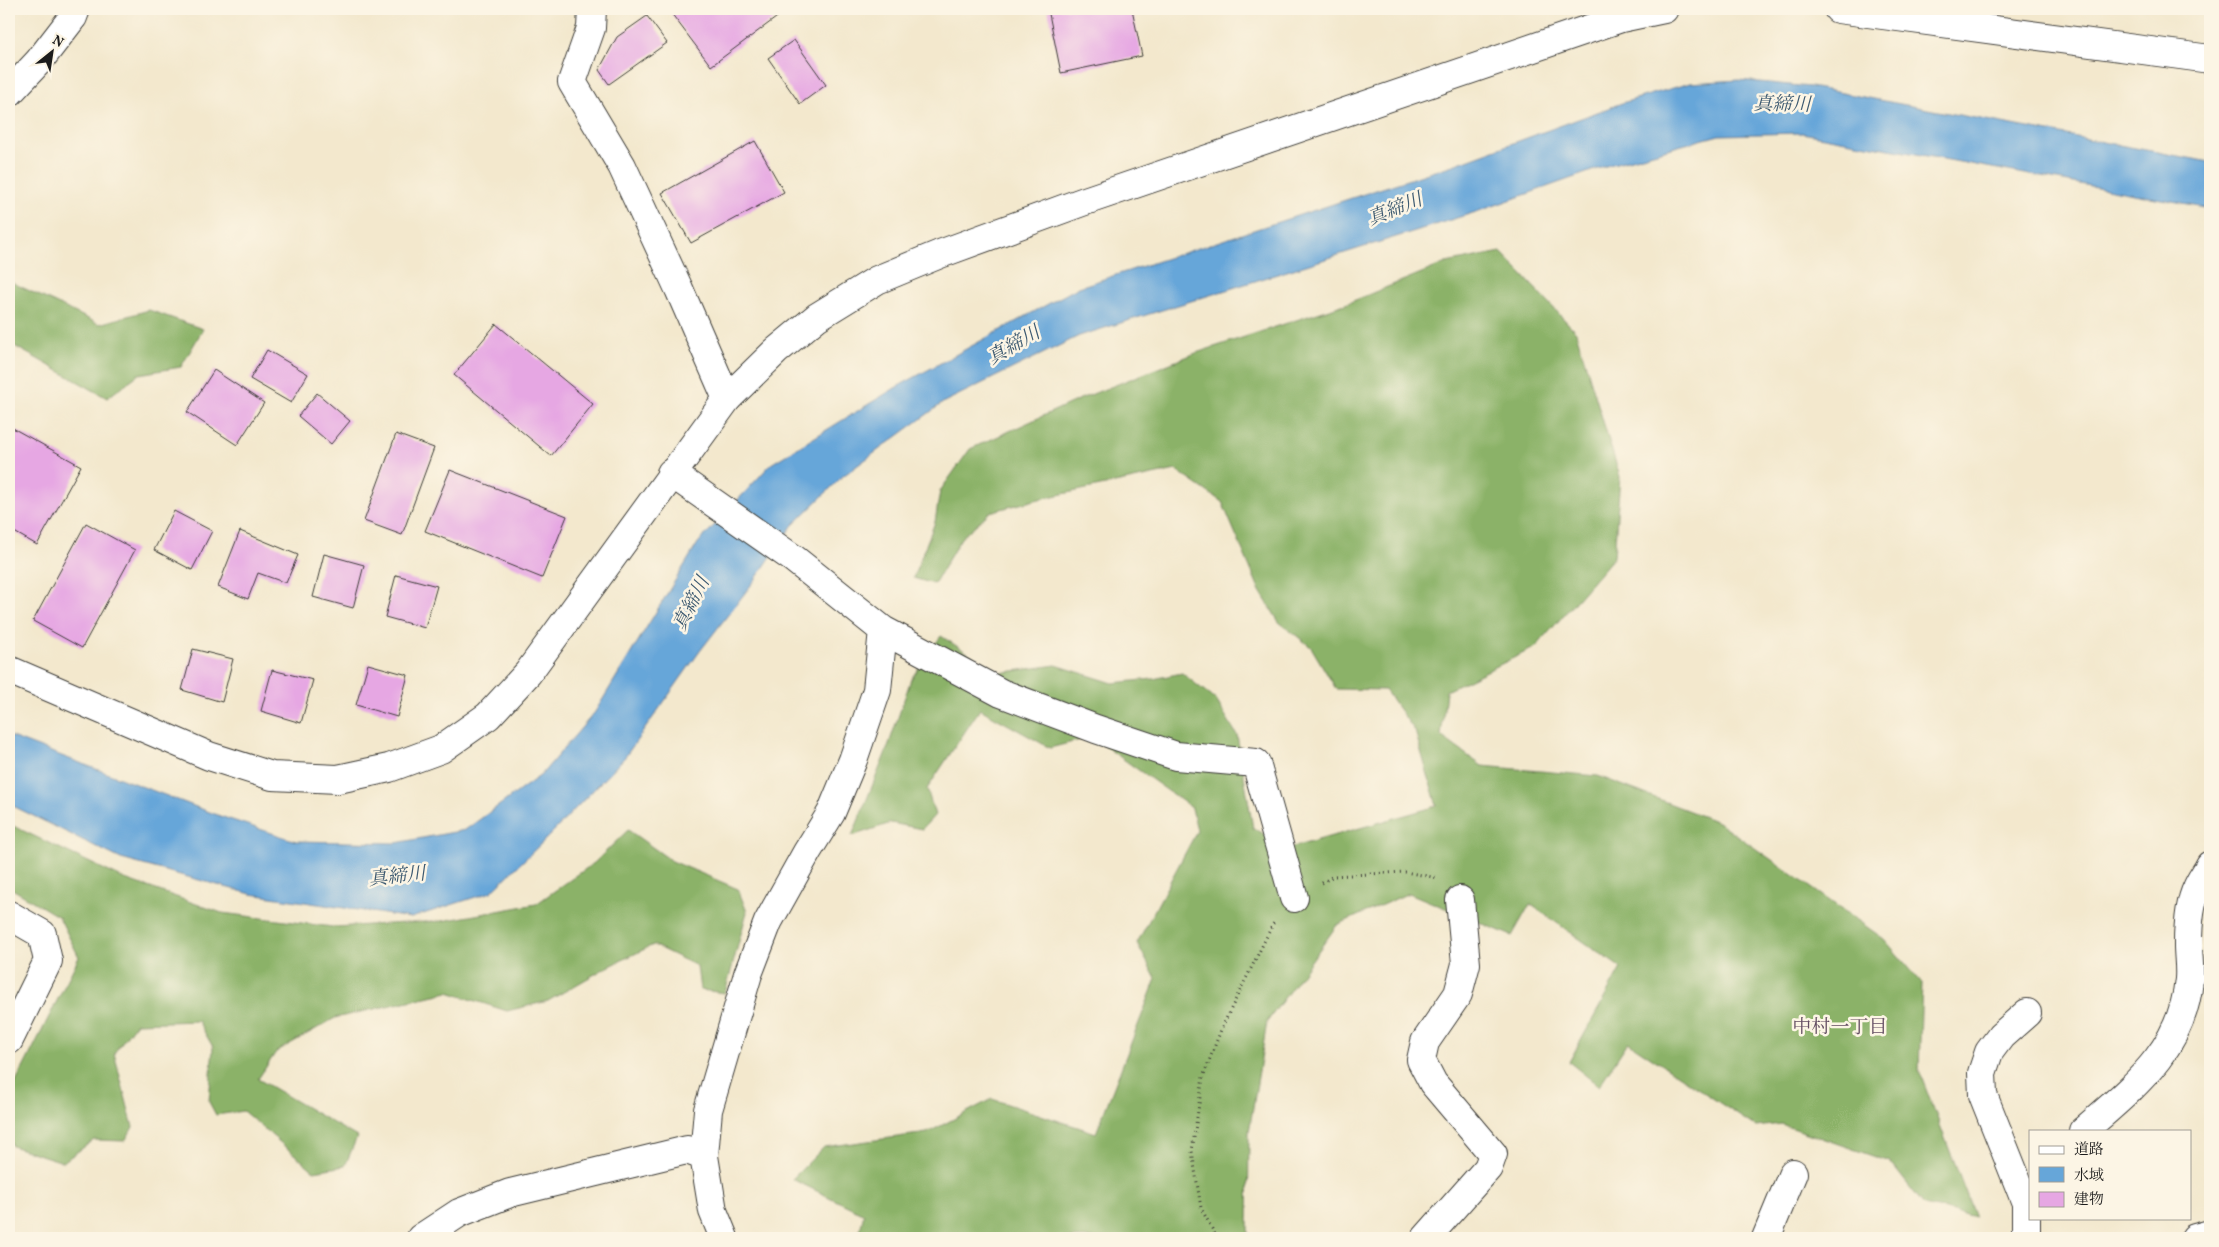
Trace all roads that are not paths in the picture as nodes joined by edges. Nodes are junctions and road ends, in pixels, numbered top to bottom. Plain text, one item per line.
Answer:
1 (76, 9) edge
2 (592, 9) edge
3 (1664, 9) edge
4 (1838, 9) edge
5 (2210, 59) edge
6 (9, 93) edge
7 (727, 399) junction
8 (682, 481) junction
9 (883, 630) junction
10 (9, 670) edge
11 (2210, 865) edge
12 (1294, 898) road end
13 (1460, 900) road end
14 (9, 915) edge
15 (2027, 1013) dead end
16 (9, 1040) edge
17 (2084, 1130) edge
18 (704, 1156) junction
19 (1793, 1173) dead end
20 (2028, 1199) edge
21 (2210, 1234) edge
22 (421, 1238) edge
23 (724, 1238) edge
24 (1426, 1238) edge
25 (1766, 1238) edge
26 (2026, 1238) edge
27 (2194, 1238) edge

1 - 6 street
2 - 7 street
3 - 7 street
4 - 5 street
7 - 8 street
8 - 9 street
8 - 10 street
9 - 12 street
9 - 18 street
11 - 17 street
13 - 24 street
14 - 16 street
15 - 20 street
18 - 22 street
18 - 23 street
19 - 25 street
20 - 26 street
21 - 27 street

